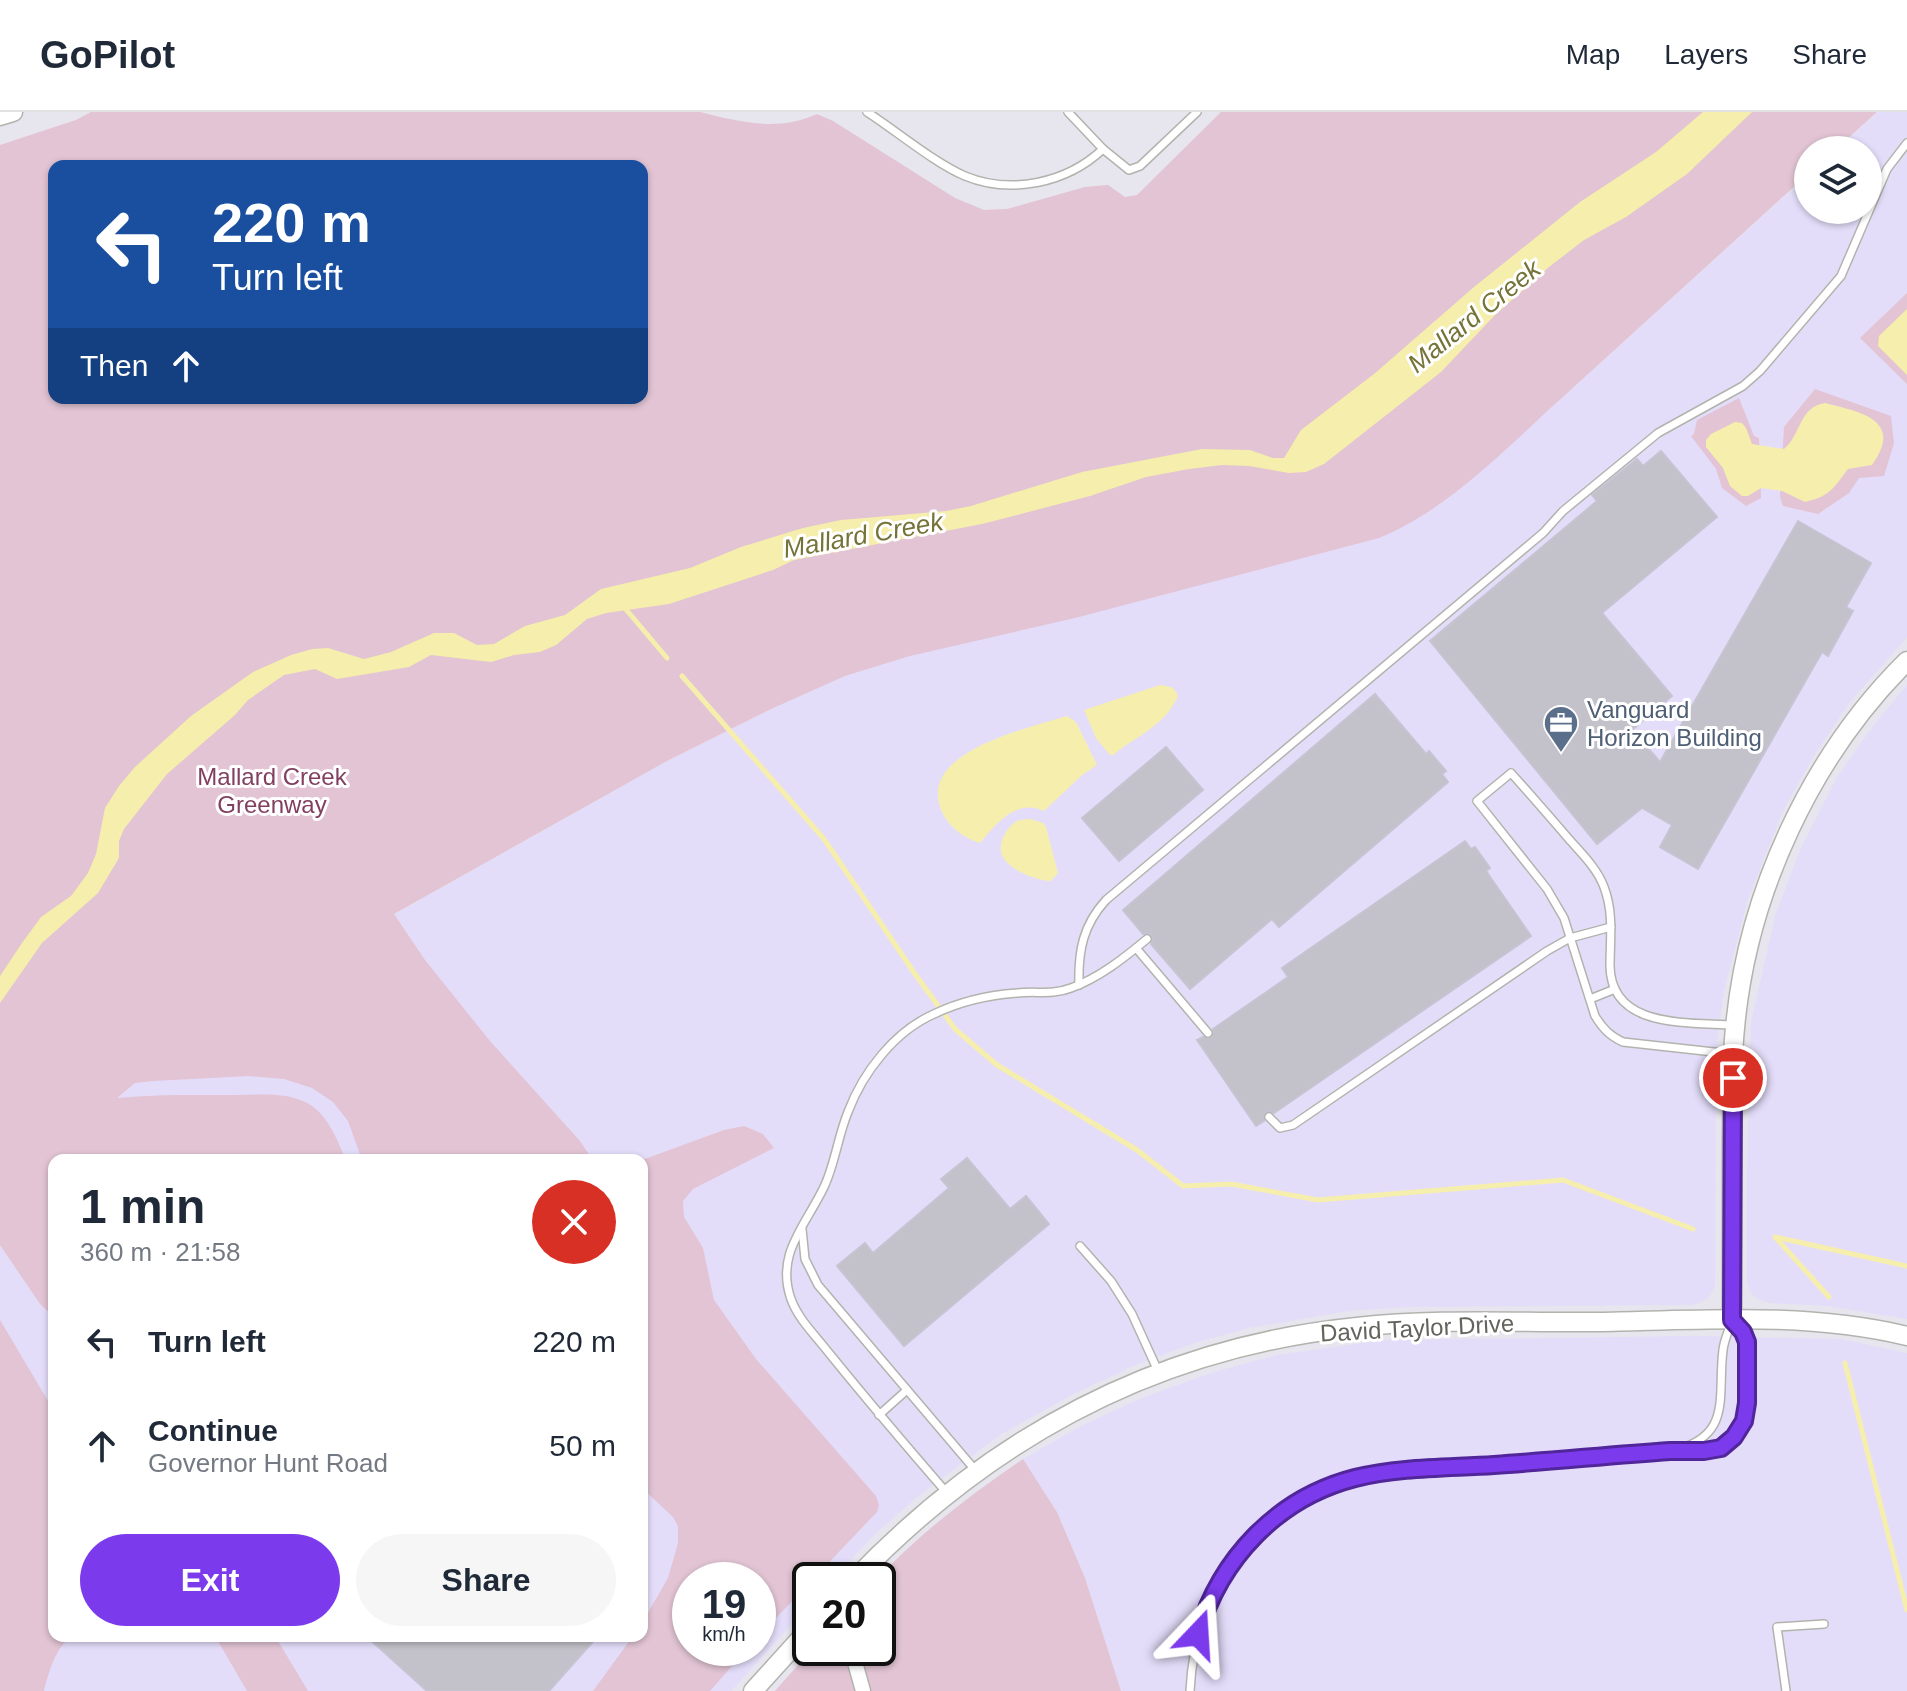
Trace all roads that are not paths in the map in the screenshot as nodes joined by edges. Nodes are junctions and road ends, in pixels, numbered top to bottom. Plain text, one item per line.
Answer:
1 (13, 112) edge
2 (867, 112) edge
3 (1068, 112) edge
4 (1197, 112) edge
5 (0, 116) edge
6 (1907, 143) edge
7 (1103, 149) junction
8 (1907, 661) edge
9 (1611, 927) junction
10 (1570, 938) junction
11 (1147, 939) dead end
12 (1136, 948) junction
13 (1079, 985) junction
14 (1615, 989) junction
15 (1590, 999) junction
16 (1735, 1025) junction
17 (1208, 1033) dead end
18 (1733, 1054) junction
19 (1269, 1117) dead end
20 (802, 1227) junction
21 (1080, 1246) dead end
22 (1732, 1320) junction
23 (1907, 1336) edge
24 (1159, 1373) junction
25 (907, 1390) junction
26 (879, 1415) junction
27 (1670, 1451) junction
28 (976, 1471) junction
29 (947, 1493) junction
30 (872, 1562) edge
31 (1824, 1624) dead end
32 (792, 1648) edge
33 (856, 1666) edge
34 (753, 1691) edge
35 (863, 1691) edge
36 (1190, 1691) edge
37 (1786, 1691) edge

1 - 5 street
2 - 7 lane
3 - 7 lane
4 - 7 lane
6 - 13 lane
8 - 16 street
9 - 10 lane
9 - 10 lane
9 - 14 lane
10 - 15 lane
10 - 19 lane
11 - 12 lane
12 - 13 lane
12 - 17 lane
13 - 20 lane
14 - 15 lane
14 - 16 lane
15 - 18 lane
16 - 18 street
18 - 22 street
20 - 25 lane
20 - 26 lane
21 - 24 lane
22 - 23 street, David Taylor Drive
22 - 24 street, David Taylor Drive
22 - 27 lane
22 - 27 lane
24 - 28 street, David Taylor Drive
25 - 26 lane
25 - 28 lane
26 - 29 lane
27 - 36 lane
28 - 29 street, David Taylor Drive
29 - 30 street, David Taylor Drive
31 - 37 lane
32 - 34 street
33 - 35 street

